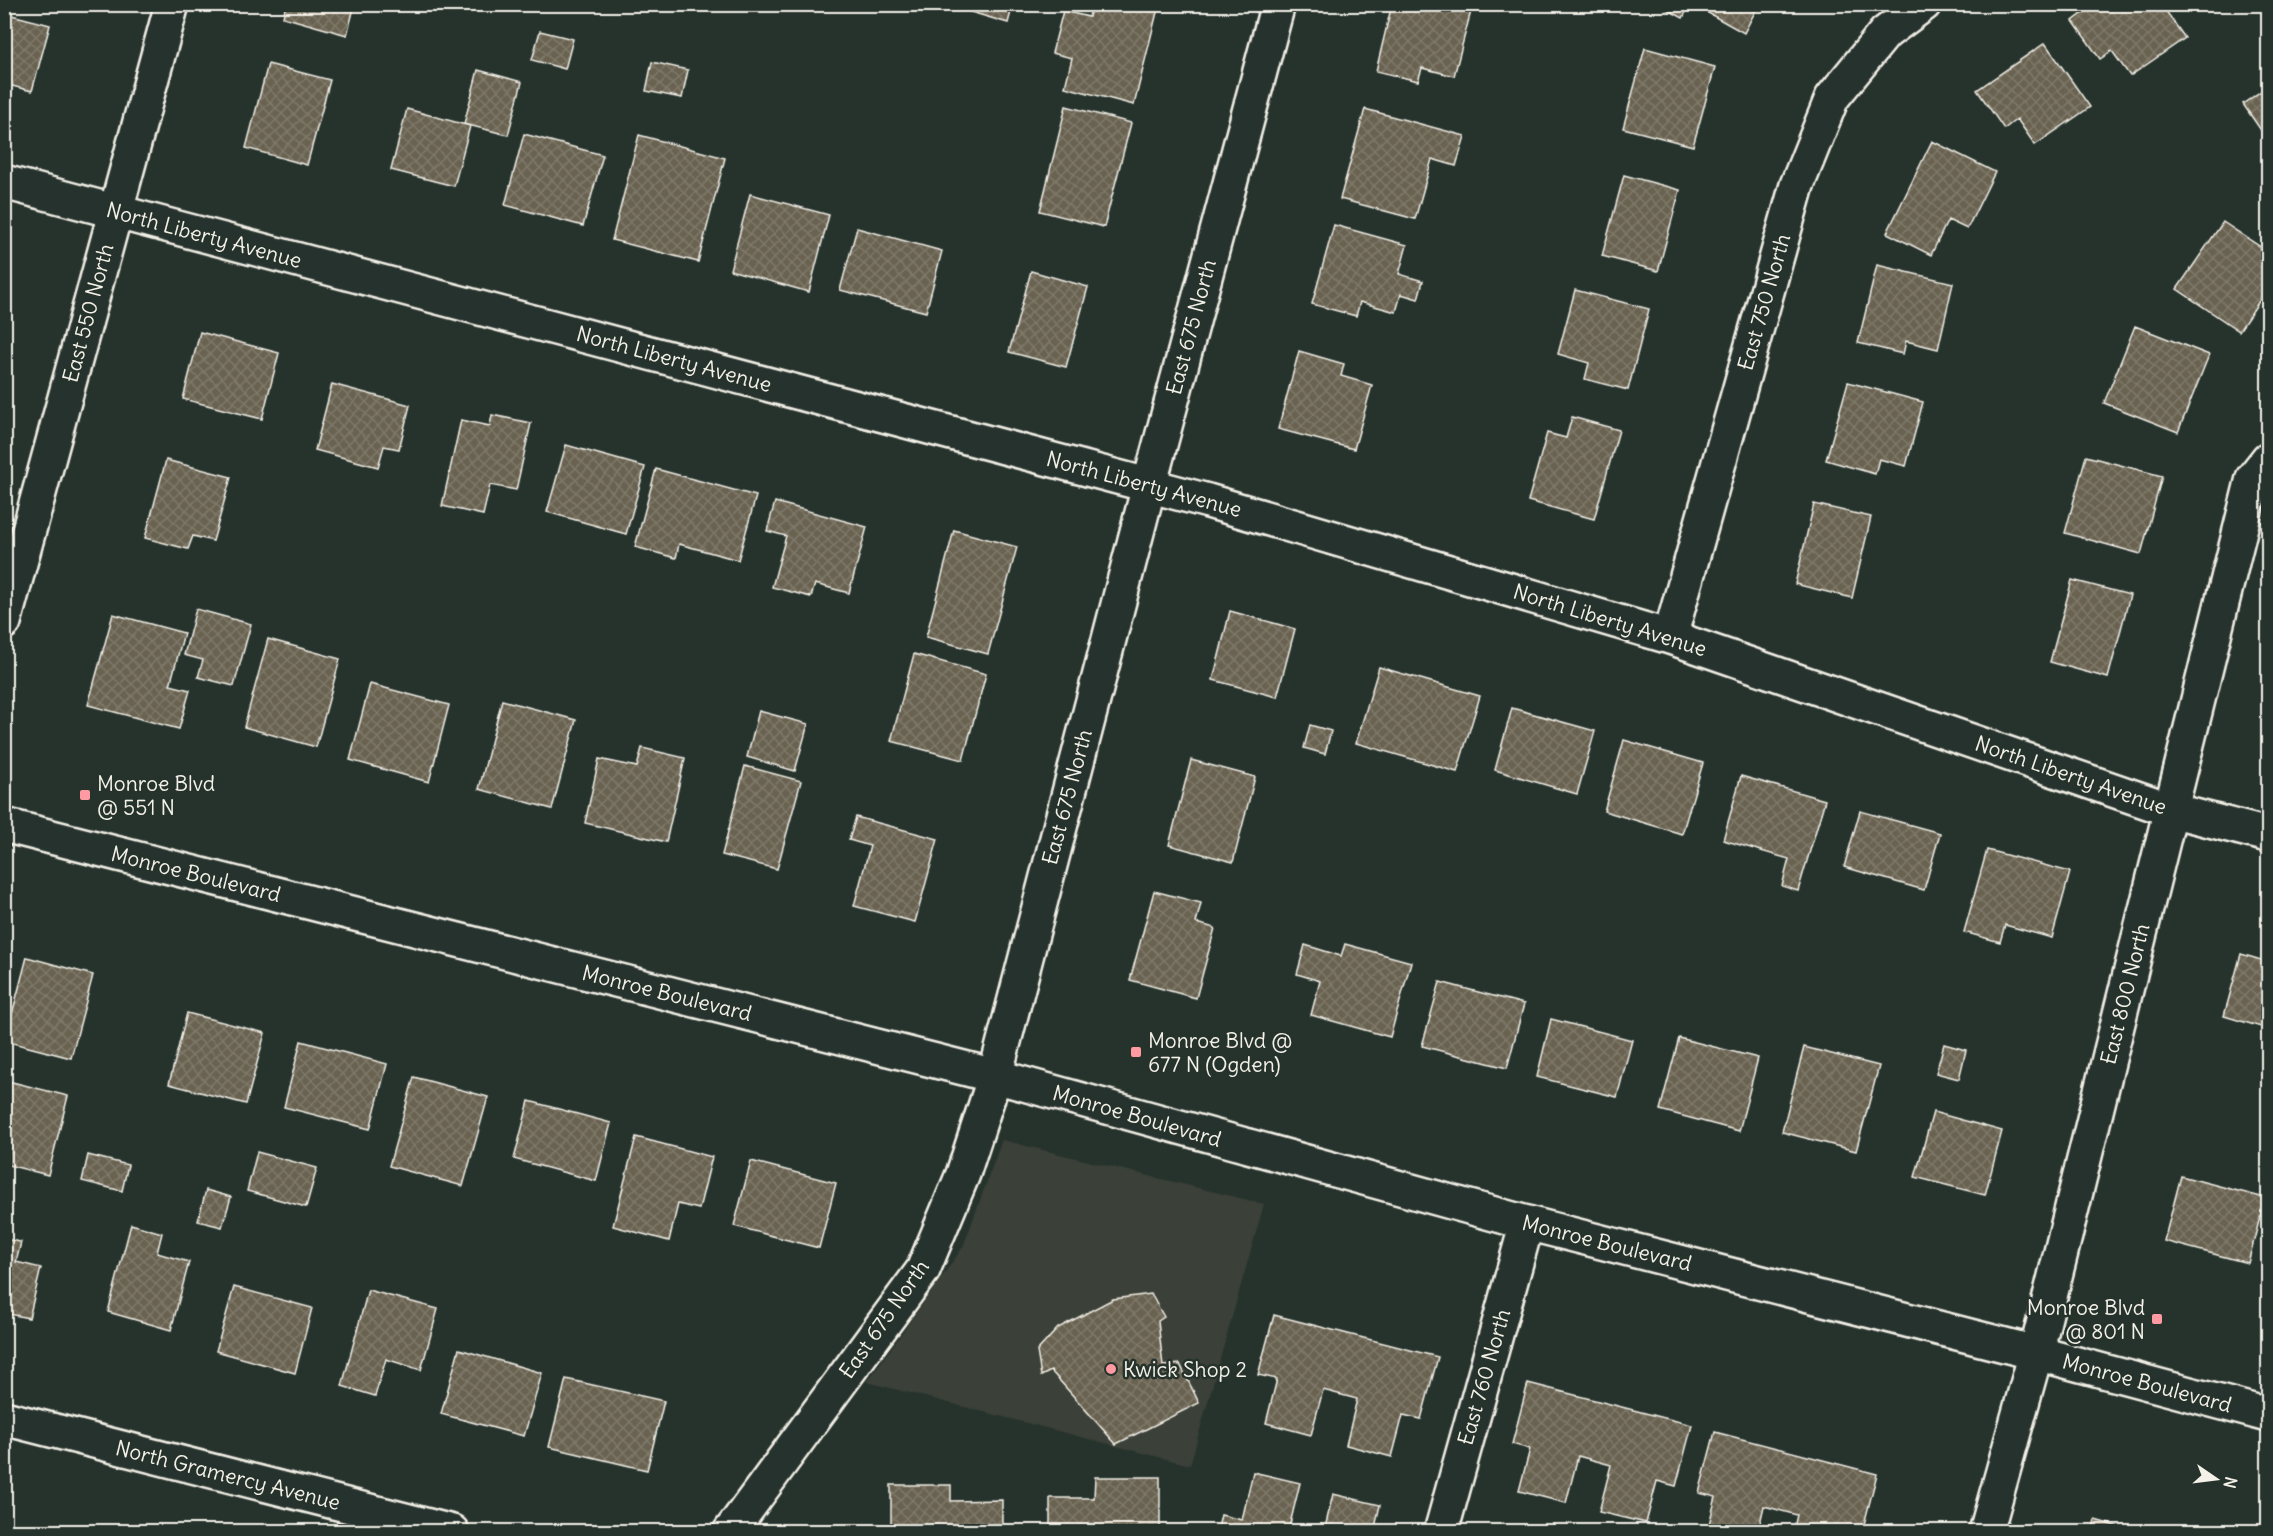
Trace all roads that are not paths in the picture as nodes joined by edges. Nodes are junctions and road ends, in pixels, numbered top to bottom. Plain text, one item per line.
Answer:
1 (172, 4) edge
2 (1278, 4) edge
3 (1924, 4) edge
4 (4, 182) edge
5 (116, 212) junction
6 (2268, 459) edge
7 (1149, 486) junction
8 (4, 622) edge
9 (1670, 637) junction
10 (2171, 810) junction
11 (4, 825) edge
12 (2268, 835) edge
13 (994, 1076) junction
14 (1527, 1223) junction
15 (2036, 1353) junction
16 (2268, 1415) edge
17 (4, 1418) edge
18 (452, 1532) edge
19 (730, 1532) edge
20 (1441, 1532) edge
21 (1986, 1532) edge

1 - 5 street, East 550 North
2 - 7 street, East 675 North
3 - 9 street, East 750 North
4 - 5 street, North Liberty Avenue
5 - 7 street, North Liberty Avenue
5 - 8 street, East 550 North
6 - 10 street, East 800 North
7 - 9 street, North Liberty Avenue
7 - 13 street, East 675 North
9 - 10 street, North Liberty Avenue
10 - 12 street, North Liberty Avenue
10 - 15 street, East 800 North
11 - 13 street, Monroe Boulevard
13 - 14 street, Monroe Boulevard
13 - 19 street, East 675 North
14 - 15 street, Monroe Boulevard
14 - 20 street, East 760 North
15 - 16 street, Monroe Boulevard
15 - 21 street, East 800 North
17 - 18 street, North Gramercy Avenue

